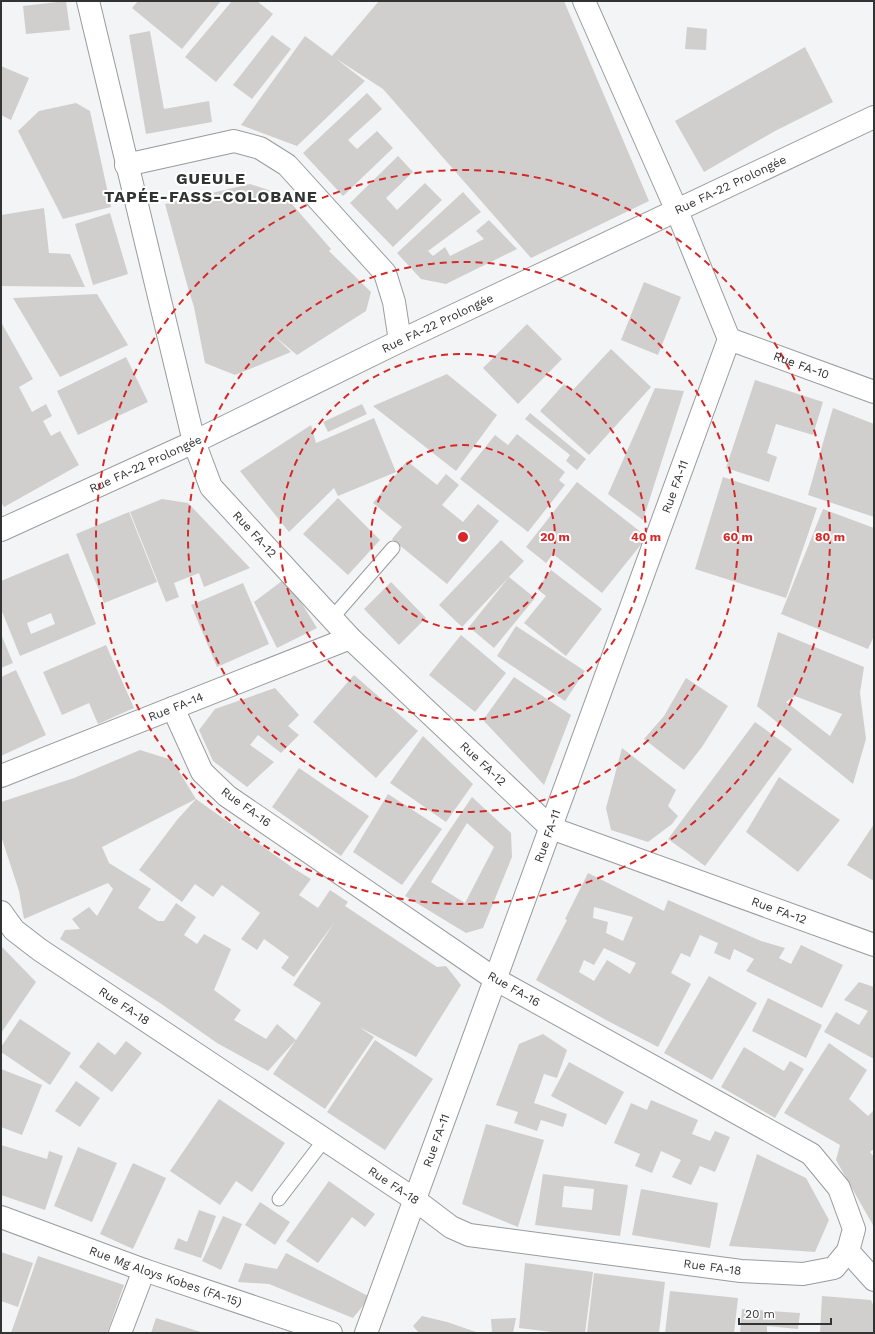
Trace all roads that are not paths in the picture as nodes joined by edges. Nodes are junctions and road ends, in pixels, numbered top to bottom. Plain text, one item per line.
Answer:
1 (88, 1) edge
2 (584, 1) edge
3 (874, 117) edge
4 (126, 165) junction
5 (677, 211) junction
6 (729, 339) junction
7 (400, 341) junction
8 (874, 392) edge
9 (194, 442) junction
10 (1, 530) edge
11 (393, 548) dead end
12 (332, 618) junction
13 (350, 638) junction
14 (173, 708) junction
15 (1, 776) edge
16 (551, 828) junction
17 (1, 912) edge
18 (874, 945) edge
19 (495, 979) junction
20 (325, 1140) junction
21 (279, 1199) dead end
22 (414, 1199) junction
23 (1, 1217) edge
24 (848, 1251) junction
25 (144, 1270) junction
26 (874, 1280) edge
27 (120, 1333) edge
28 (331, 1333) edge
29 (366, 1333) edge

1 - 4 street, Rue FA-12
2 - 5 street
3 - 5 street, Rue FA-22 Prolongée
4 - 7 street
4 - 9 street, Rue FA-12
5 - 6 street
5 - 7 street, Rue FA-22 Prolongée
6 - 8 street, Rue FA-10
6 - 16 street, Rue FA-11
7 - 9 street, Rue FA-22 Prolongée
9 - 10 street, Rue FA-22 Prolongée
9 - 12 street, Rue FA-12
11 - 12 lane
12 - 13 street, Rue FA-12
13 - 14 street, Rue FA-14
13 - 16 street, Rue FA-12
14 - 15 street, Rue FA-14
14 - 19 street, Rue FA-16
16 - 18 street, Rue FA-12
16 - 19 street, Rue FA-11
17 - 20 street, Rue FA-18
19 - 22 street, Rue FA-11
19 - 24 street, Rue FA-16
20 - 21 lane
20 - 22 street, Rue FA-18
22 - 24 street, Rue FA-18
22 - 29 street, Rue FA-11
23 - 25 street, Rue Mg Aloys Kobes (FA-15)
24 - 26 street
25 - 27 street
25 - 28 street, Rue Mg Aloys Kobes (FA-15)

